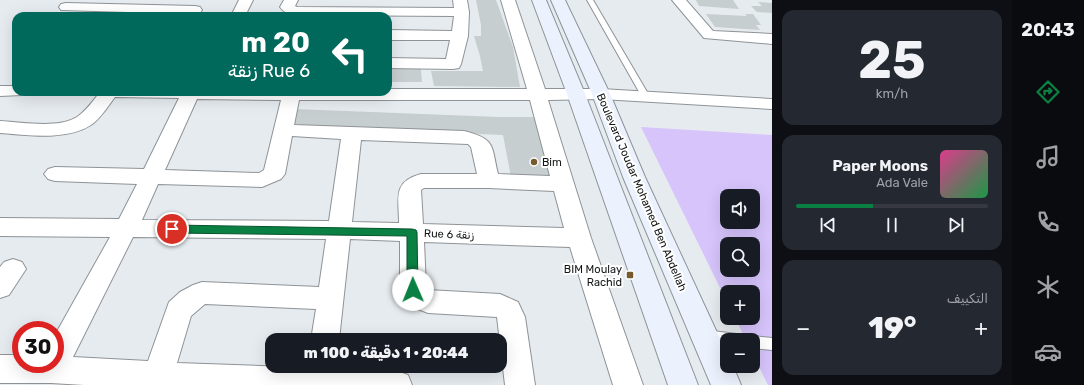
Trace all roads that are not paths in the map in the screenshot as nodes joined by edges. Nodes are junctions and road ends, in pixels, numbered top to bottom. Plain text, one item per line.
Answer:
1 (246, 0) edge
2 (291, 0) edge
3 (508, 0) edge
4 (539, 0) edge
5 (558, 0) edge
6 (590, 0) edge
7 (679, 0) edge
8 (428, 6) edge
9 (461, 6) edge
10 (65, 8) edge
11 (121, 8) edge
12 (195, 9) edge
13 (377, 9) edge
14 (240, 12) edge
15 (392, 35) edge
16 (460, 36) junction
17 (772, 38) edge
18 (392, 63) edge
19 (0, 91) edge
20 (12, 91) edge
21 (392, 94) edge
22 (576, 94) junction
23 (601, 94) junction
24 (106, 96) edge
25 (190, 96) edge
26 (290, 96) edge
27 (538, 96) junction
28 (646, 97) junction
29 (772, 104) edge
30 (2, 129) edge
31 (283, 130) junction
32 (352, 134) junction
33 (55, 174) dead end
34 (153, 176) junction
35 (488, 181) junction
36 (562, 184) junction
37 (0, 227) edge
38 (127, 229) junction
39 (339, 230) junction
40 (412, 232) junction
41 (579, 238) junction
42 (331, 299) junction
43 (326, 333) edge
44 (704, 336) junction
45 (720, 338) edge
46 (760, 343) edge
47 (772, 344) edge
48 (64, 346) edge
49 (0, 369) edge
50 (12, 369) edge
51 (64, 371) edge
52 (308, 379) edge
53 (156, 381) edge
54 (379, 385) edge
55 (520, 385) edge
56 (628, 385) edge
57 (683, 385) edge
58 (726, 385) edge

1 - 14 street
2 - 13 street
3 - 27 street
4 - 22 main road, Boulevard Joudar Mohamed Ben Abdellah
5 - 23 main road, Boulevard Joudar Mohamed Ben Abdellah
6 - 28 lane
7 - 17 street
8 - 9 street
8 - 13 street
9 - 16 street
10 - 11 street
11 - 12 street
15 - 16 street
16 - 18 street
19 - 20 street
21 - 27 street
22 - 23 street
22 - 27 street
22 - 57 main road, Boulevard Joudar Mohamed Ben Abdellah
23 - 28 street
23 - 44 main road, Boulevard Joudar Mohamed Ben Abdellah
24 - 30 street
25 - 34 street
26 - 31 street
27 - 36 street
28 - 29 street
31 - 32 street
31 - 34 street
32 - 35 street
32 - 39 street
33 - 34 street
34 - 38 street
35 - 36 street
35 - 40 street
36 - 41 street
37 - 38 street, Rue 6 زنقة
38 - 39 street, Rue 6 زنقة
38 - 48 street
39 - 40 street, Rue 6 زنقة
39 - 42 street
40 - 41 street, Rue 6 زنقة
40 - 55 street
41 - 56 street
42 - 43 street
42 - 53 street
44 - 45 lane
44 - 58 main road, Boulevard Joudar Mohamed Ben Abdellah
46 - 47 lane
49 - 50 street
51 - 53 street
52 - 53 street
52 - 54 street

